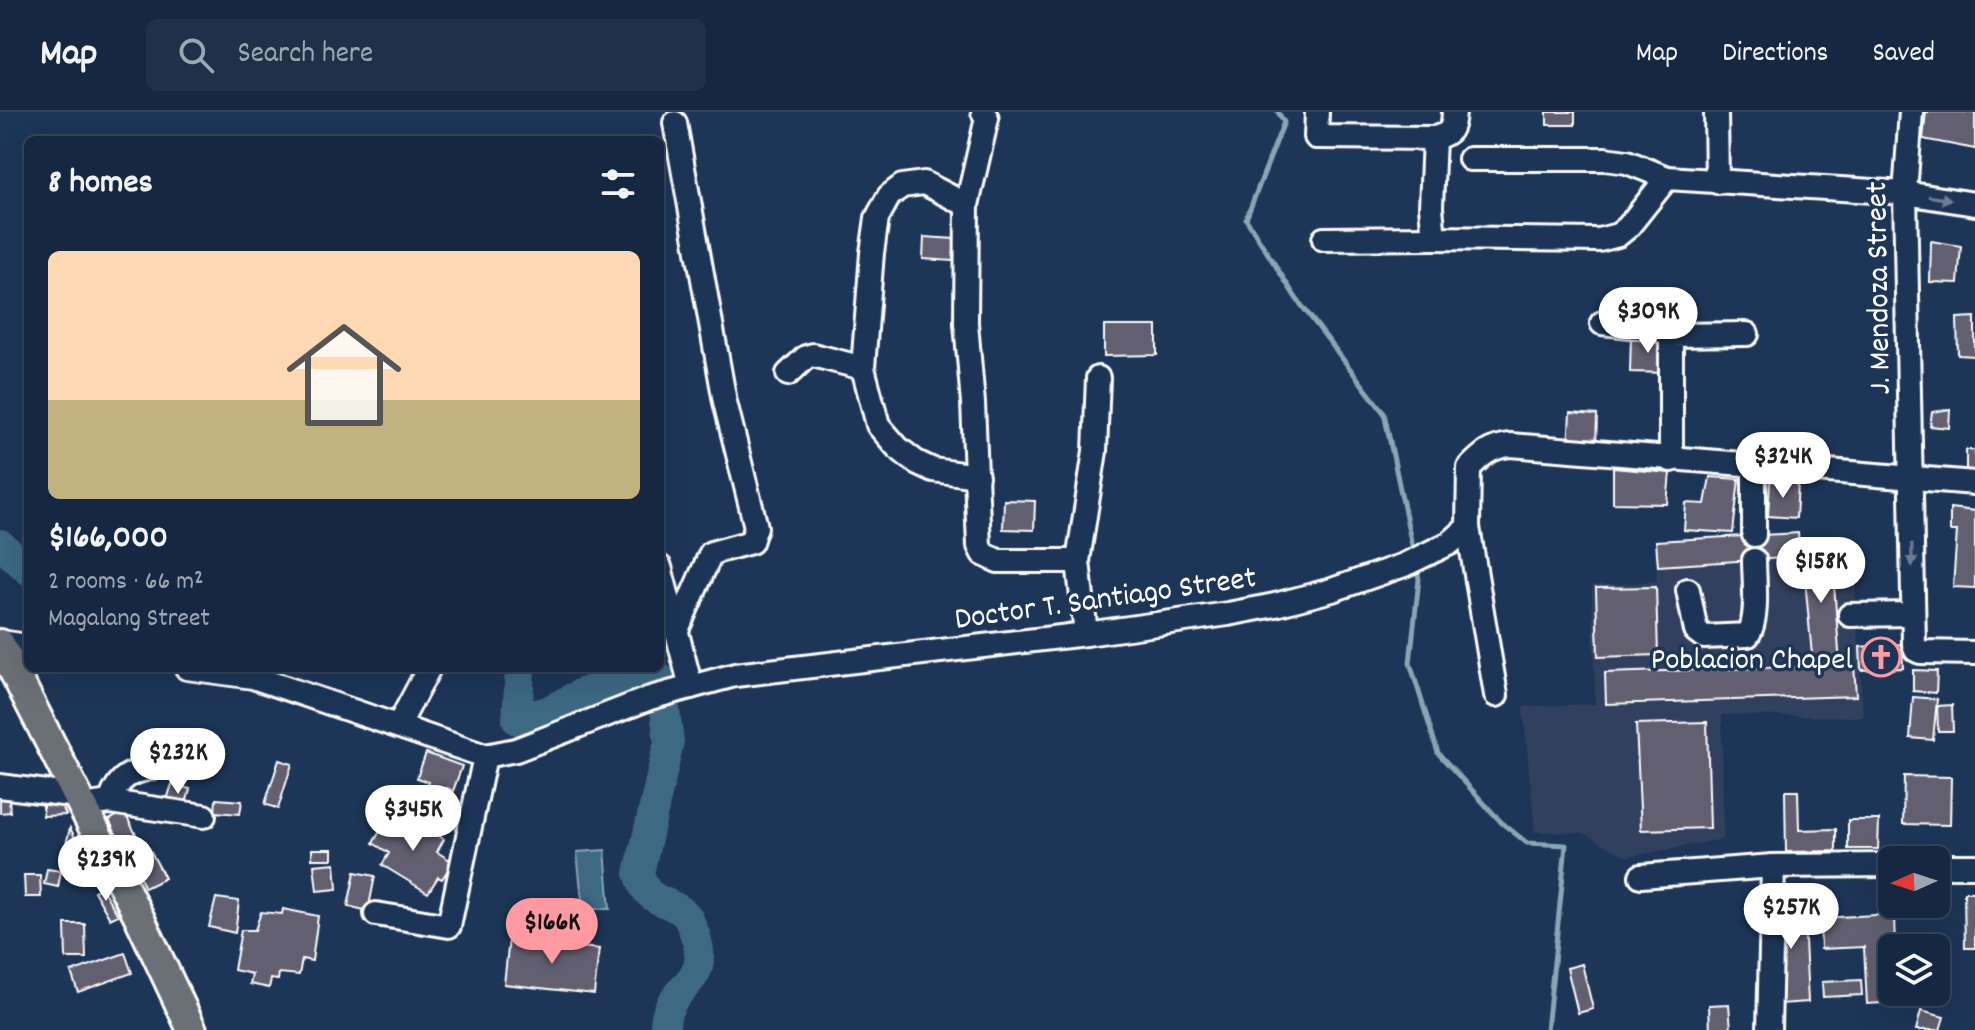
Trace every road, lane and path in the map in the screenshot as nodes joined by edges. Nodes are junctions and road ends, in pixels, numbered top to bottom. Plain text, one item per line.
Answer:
1 (1317, 112) edge
2 (1454, 112) edge
3 (1716, 112) edge
4 (1911, 112) edge
5 (987, 114) edge
6 (675, 123) dead end
7 (1434, 138) junction
8 (1470, 159) dead end
9 (1667, 178) junction
10 (1717, 182) junction
11 (1905, 193) junction
12 (1975, 204) edge
13 (967, 205) junction
14 (1434, 238) junction
15 (1324, 239) dead end
16 (1602, 323) dead end
17 (1747, 334) dead end
18 (1671, 335) junction
19 (863, 368) junction
20 (788, 374) dead end
21 (1098, 378) dead end
22 (1671, 460) junction
23 (1754, 467) junction
24 (977, 476) junction
25 (1911, 477) junction
26 (1975, 483) edge
27 (1468, 527) junction
28 (1754, 535) dead end
29 (1754, 560) dead end
30 (1078, 561) junction
31 (1688, 590) dead end
32 (664, 603) edge
33 (1913, 614) junction
34 (1850, 615) dead end
35 (676, 632) junction
36 (1086, 634) junction
37 (0, 643) edge
38 (24, 646) edge
39 (1975, 653) edge
40 (216, 672) edge
41 (427, 672) edge
42 (689, 687) junction
43 (1496, 695) dead end
44 (398, 726) junction
45 (485, 756) junction
46 (159, 766) dead end
47 (0, 786) edge
48 (90, 801) junction
49 (204, 816) dead end
50 (1878, 865) edge
51 (1773, 866) junction
52 (1950, 866) edge
53 (1975, 866) edge
54 (1641, 876) dead end
55 (376, 914) dead end
56 (192, 1030) edge
57 (1769, 1030) edge

1 - 7 street
2 - 7 street
3 - 10 street
4 - 11 street, J. Mendoza Street
5 - 13 street
6 - 35 street
7 - 14 street
8 - 9 street
9 - 10 street
9 - 14 street
10 - 11 street
11 -> 12 street
11 - 25 street, J. Mendoza Street
13 - 19 street
13 - 24 street
14 - 15 street
16 - 18 street
17 - 18 street
18 - 22 street
19 - 20 street
19 - 24 street
21 - 30 street
22 - 23 street
22 - 27 street
23 - 25 street
23 - 28 street
24 - 30 street
25 - 26 street
25 -> 33 street, J. Mendoza Street
27 - 36 street, Doctor T. Santiago Street
27 - 43 street
29 - 31 street
30 - 36 street
32 - 35 street
33 - 34 street
33 - 39 street, J. Mendoza Street
35 - 42 street
36 - 42 street, Doctor T. Santiago Street
37 - 38 street
37 - 48 main road
40 - 44 street
41 - 44 street
42 - 45 street, Doctor T. Santiago Street
44 - 45 street
45 - 55 street
46 - 48 street
47 - 48 street
48 - 49 street
48 - 56 main road
50 - 51 street
51 - 54 street
51 - 57 street
52 - 53 street

